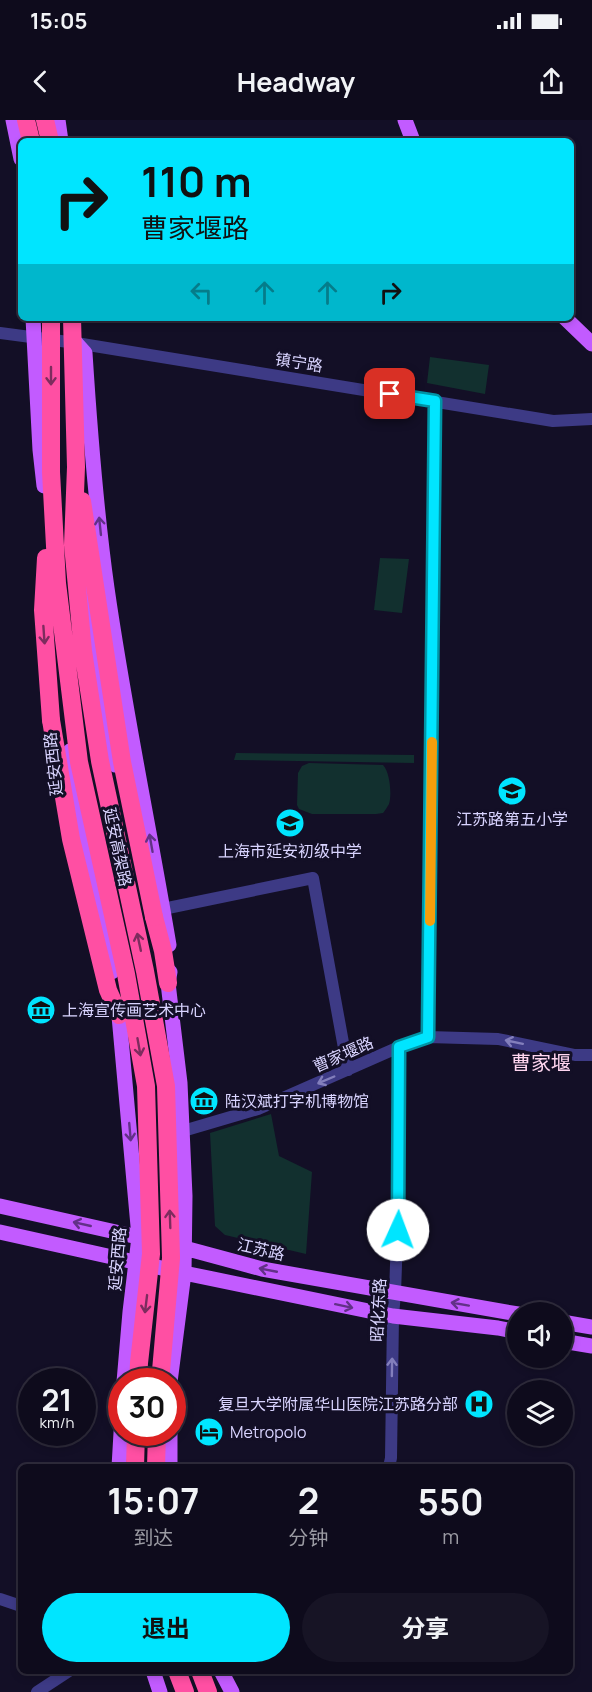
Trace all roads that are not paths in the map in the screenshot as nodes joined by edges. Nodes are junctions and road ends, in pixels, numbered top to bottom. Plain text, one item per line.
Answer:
1 (14, 120) edge
2 (26, 120) edge
3 (45, 120) edge
4 (58, 120) edge
5 (405, 120) edge
6 (30, 138) edge
7 (49, 138) edge
8 (61, 138) edge
9 (412, 138) edge
10 (18, 142) edge
11 (33, 321) edge
12 (51, 321) edge
13 (74, 321) edge
14 (74, 321) edge
15 (568, 321) edge
16 (0, 333) edge
17 (34, 337) junction
18 (76, 342) junction
19 (592, 344) edge
20 (435, 401) junction
21 (592, 418) edge
22 (76, 467) junction
23 (51, 472) junction
24 (111, 617) junction
25 (90, 618) junction
26 (126, 704) junction
27 (102, 709) junction
28 (158, 913) junction
29 (168, 983) junction
30 (119, 1015) junction
31 (428, 1037) junction
32 (399, 1047) junction
33 (592, 1055) edge
34 (348, 1070) junction
35 (183, 1131) junction
36 (0, 1206) edge
37 (0, 1232) edge
38 (139, 1237) junction
39 (184, 1248) junction
40 (137, 1262) junction
41 (183, 1273) junction
42 (395, 1293) junction
43 (507, 1312) edge
44 (393, 1316) junction
45 (573, 1324) edge
46 (592, 1327) edge
47 (507, 1330) edge
48 (573, 1343) edge
49 (592, 1346) edge
50 (125, 1368) edge
51 (139, 1368) edge
52 (161, 1368) edge
53 (172, 1368) edge
54 (120, 1446) edge
55 (136, 1446) edge
56 (157, 1446) edge
57 (170, 1446) edge
58 (119, 1464) edge
59 (135, 1464) edge
60 (156, 1464) edge
61 (170, 1464) edge
62 (390, 1464) edge
63 (0, 1599) edge
64 (18, 1605) edge
65 (64, 1674) edge
66 (154, 1674) edge
67 (178, 1674) edge
68 (201, 1674) edge
69 (223, 1674) edge
70 (37, 1692) edge
71 (160, 1692) edge
72 (185, 1692) edge
73 (208, 1692) edge
74 (232, 1692) edge

1 - 10 main road
2 - 6 highway
3 - 7 highway
4 - 8 main road
5 - 9 main road
11 - 17 main road, 延安西路
12 -> 23 highway, 延安高架路, bridge
13 - 18 main road
14 - 22 highway, 延安高架路, bridge
15 - 19 main road
16 - 17 street, 镇宁路
17 - 18 street, 镇宁路
17 - 30 main road, 延安西路
18 - 20 street, 镇宁路
24 -> 18 main road
18 - 25 main road
20 - 21 street, 镇宁路
20 - 31 street
22 - 28 highway, bridge
52 -> 22 highway, 延安高架路, bridge
23 -> 30 highway, bridge
23 -> 51 highway, 延安高架路, bridge
24 - 25 main road
24 - 26 main road
25 - 27 main road
26 - 27 main road
28 -> 26 main road
27 - 29 main road
28 - 29 highway
28 - 34 street
29 - 35 main road
30 -> 38 main road, 延安西路
31 - 32 street, 曹家堰路
33 -> 31 street, 曹家堰路
32 - 34 street, 曹家堰路
32 - 42 street, 昭化东路
34 -> 35 street, 曹家堰路
35 - 39 main road
38 -> 36 main road, 江苏路
37 - 40 main road
38 - 39 main road, 江苏路
38 - 40 main road, 延安西路
39 - 41 main road
42 -> 39 main road, 江苏路
40 - 41 main road
40 - 50 main road, 延安西路
41 -> 44 main road
41 - 53 main road
43 -> 42 main road, 江苏路
42 - 44 street, 昭化东路
44 - 47 main road
62 -> 44 street, 昭化东路
45 - 46 main road
48 - 49 main road
54 - 58 main road
55 - 59 highway
56 - 60 highway
57 - 61 main road
63 - 64 street
65 - 70 street
66 - 71 main road
67 - 72 highway
68 - 73 highway
69 - 74 main road

